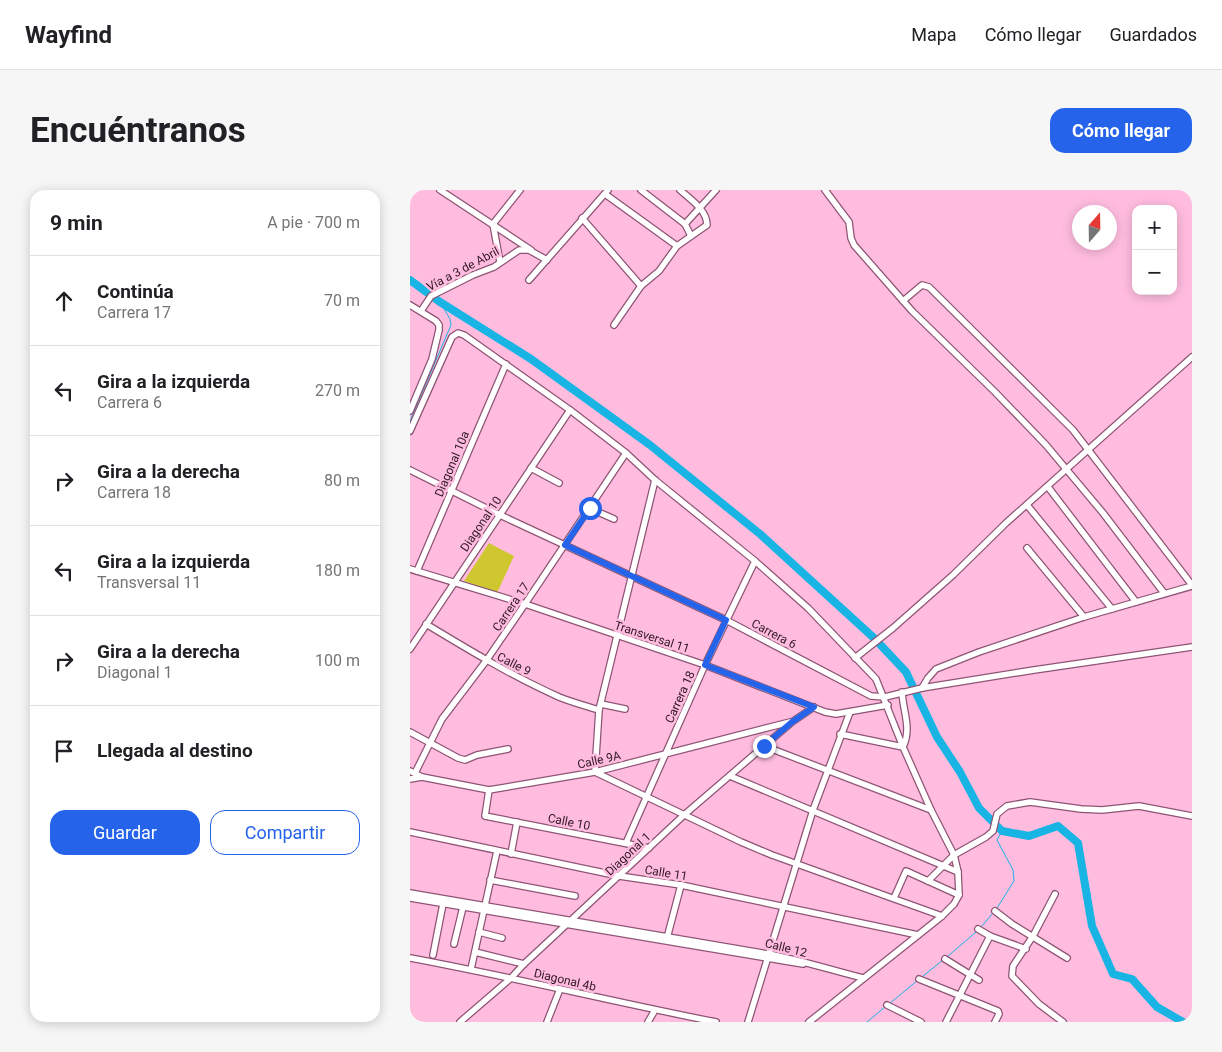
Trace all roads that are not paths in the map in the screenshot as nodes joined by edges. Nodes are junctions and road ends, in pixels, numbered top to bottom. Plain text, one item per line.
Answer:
1 (440, 190) edge
2 (520, 190) edge
3 (641, 190) edge
4 (680, 190) edge
5 (716, 190) edge
6 (825, 190) edge
7 (606, 192) edge
8 (699, 207) junction
9 (582, 218) junction
10 (492, 224) junction
11 (685, 224) junction
12 (691, 236) junction
13 (677, 246) junction
14 (531, 250) junction
15 (547, 260) junction
16 (500, 262) junction
17 (529, 280) dead end
18 (641, 286) junction
19 (903, 301) junction
20 (410, 305) edge
21 (421, 311) junction
22 (614, 325) dead end
23 (1192, 357) edge
24 (506, 364) junction
25 (570, 410) junction
26 (410, 411) edge
27 (410, 431) edge
28 (1090, 450) junction
29 (626, 453) junction
30 (531, 468) junction
31 (410, 470) edge
32 (1067, 470) junction
33 (655, 480) junction
34 (559, 483) dead end
35 (1048, 487) junction
36 (452, 490) junction
37 (1027, 505) junction
38 (590, 508) junction
39 (500, 515) junction
40 (614, 519) dead end
41 (565, 545) junction
42 (1027, 548) dead end
43 (755, 560) junction
44 (410, 569) edge
45 (417, 571) junction
46 (632, 576) junction
47 (454, 582) junction
48 (1192, 586) edge
49 (1164, 593) junction
50 (1136, 602) junction
51 (525, 604) junction
52 (1112, 609) junction
53 (1084, 617) junction
54 (726, 620) junction
55 (426, 624) junction
56 (618, 636) junction
57 (1192, 646) edge
58 (410, 649) edge
59 (855, 658) junction
60 (486, 660) junction
61 (705, 665) junction
62 (922, 688) junction
63 (902, 692) junction
64 (884, 697) junction
65 (888, 705) junction
66 (600, 707) junction
67 (814, 707) junction
68 (625, 709) dead end
69 (850, 712) junction
70 (792, 722) junction
71 (410, 732) edge
72 (840, 734) junction
73 (429, 744) junction
74 (764, 746) junction
75 (903, 747) junction
76 (508, 749) dead end
77 (666, 754) junction
78 (827, 771) junction
79 (413, 772) edge
80 (595, 772) junction
81 (730, 776) junction
82 (422, 777) junction
83 (410, 779) edge
84 (489, 790) junction
85 (646, 797) junction
86 (813, 810) junction
87 (931, 810) junction
88 (684, 815) junction
89 (1192, 816) edge
90 (517, 822) junction
91 (410, 832) edge
92 (626, 843) junction
93 (649, 848) junction
94 (497, 851) junction
95 (511, 854) junction
96 (954, 855) junction
97 (796, 863) junction
98 (943, 866) junction
99 (958, 872) junction
100 (619, 876) junction
101 (490, 880) junction
102 (928, 882) junction
103 (680, 884) junction
104 (410, 893) edge
105 (1055, 894) dead end
106 (959, 895) junction
107 (576, 896) dead end
108 (410, 898) edge
109 (894, 898) junction
110 (428, 899) junction
111 (443, 904) junction
112 (783, 906) junction
113 (463, 907) junction
114 (484, 908) junction
115 (995, 911) dead end
116 (942, 916) junction
117 (573, 919) junction
118 (567, 925) junction
119 (978, 930) dead end
120 (479, 932) junction
121 (918, 935) junction
122 (990, 936) junction
123 (1034, 936) junction
124 (502, 938) dead end
125 (667, 938) junction
126 (454, 944) dead end
127 (1026, 949) junction
128 (475, 952) junction
129 (433, 955) dead end
130 (767, 956) junction
131 (410, 958) edge
132 (1067, 958) dead end
133 (945, 959) dead end
134 (524, 964) junction
135 (471, 969) junction
136 (970, 975) junction
137 (511, 978) junction
138 (863, 978) junction
139 (919, 979) dead end
140 (979, 980) dead end
141 (560, 989) junction
142 (959, 996) junction
143 (887, 1005) dead end
144 (655, 1010) junction
145 (705, 1021) edge
146 (460, 1022) edge
147 (547, 1022) edge
148 (648, 1022) edge
149 (716, 1022) edge
150 (748, 1022) edge
151 (808, 1022) edge
152 (921, 1022) edge
153 (946, 1022) edge
154 (995, 1022) edge
155 (1063, 1022) edge

1 - 10 street
2 - 10 street
3 - 11 street
4 - 8 street
5 - 8 street
6 - 19 street
7 - 9 street
7 - 13 street
8 - 11 street
8 - 12 street
9 - 15 street
9 - 18 street
10 - 14 street
10 - 16 street
11 - 12 street
12 - 13 street
13 - 18 street
14 - 15 street
14 - 16 street, Vía a 3 de Abril
15 - 17 street
16 - 21 street, Vía a 3 de Abril
18 - 22 street
19 - 28 street
19 - 32 street
20 - 21 street
21 - 26 street
23 - 28 street
24 - 25 street
24 - 27 street
24 - 36 street, Diagonal 10a
25 - 29 street
25 - 30 street, Diagonal 10
28 - 32 street
28 - 48 street
29 - 33 street
29 - 38 street, Carrera 17
30 - 34 street
30 - 39 street, Diagonal 10
31 - 36 street, Carrera 6
32 - 35 street
32 - 49 street
33 - 43 street
33 - 46 street
35 - 37 street
35 - 50 street
36 - 39 street, Carrera 6
36 - 45 street, Diagonal 10a
37 - 52 street
37 - 59 street
38 - 40 street
38 - 41 street, Carrera 17
39 - 41 street, Carrera 6
39 - 47 street, Diagonal 10
41 - 46 street, Carrera 6
41 - 51 street, Carrera 17
42 - 53 street
43 - 54 street, Carrera 18
43 - 59 street
44 - 45 street, Transversal 11
45 - 47 street, Transversal 11
46 - 54 street, Carrera 6
46 - 56 street
47 - 51 street, Transversal 11
47 - 55 street, Diagonal 10
48 - 49 street
49 - 50 street
50 - 52 street
51 - 56 street, Transversal 11
51 - 60 street, Carrera 17
52 - 53 street
53 - 62 street
54 - 61 street, Carrera 18
54 - 64 street, Carrera 6
55 - 58 street, Diagonal 10
55 - 60 street, Calle 9
56 - 61 street, Transversal 11
56 - 66 street
57 - 62 street
59 - 64 street
60 - 66 street, Calle 9
60 - 73 street, Carrera 17
61 - 67 street, Transversal 11
61 - 77 street, Carrera 18
62 - 63 street
63 - 64 street
63 - 75 street
64 - 65 street
65 - 69 street, Transversal 11
65 - 75 street
66 - 68 street, Calle 9
66 - 80 street
67 - 69 street, Transversal 11
67 - 70 street, Diagonal 1
69 - 72 street
70 - 74 street, Diagonal 1
70 - 77 street, Calle 9A
71 - 73 street
72 - 75 street
72 - 78 street
73 - 76 street
73 - 79 street, Carrera 17
74 - 78 street
74 - 81 street, Diagonal 1
75 - 87 street
77 - 80 street, Calle 9A
77 - 85 street, Carrera 18
78 - 86 street
78 - 87 street
79 - 82 street, Calle 9A
80 - 84 street, Calle 9A
80 - 85 street
81 - 86 street
81 - 88 street, Diagonal 1
82 - 83 street
82 - 84 street, Calle 9A
84 - 90 street, Calle 10
85 - 88 street
85 - 92 street, Carrera 18
86 - 97 street
86 - 98 street
87 - 96 street
88 - 93 street, Diagonal 1
88 - 97 street
89 - 96 street
90 - 92 street, Calle 10
90 - 95 street
91 - 94 street, Calle 11
92 - 93 street, Calle 10
93 - 100 street, Diagonal 1
94 - 95 street, Calle 11
94 - 101 street
95 - 100 street, Calle 11
96 - 98 street
96 - 99 street
97 - 109 street
97 - 112 street
98 - 99 street
98 - 102 street
99 - 106 street
100 - 103 street, Calle 11
100 - 117 street, Diagonal 1
101 - 107 street
101 - 114 street
102 - 106 street
102 - 109 street
103 - 112 street, Calle 11
103 - 125 street
104 - 110 street, Calle 12
105 - 123 street
106 - 116 street
108 - 110 street, Calle 12
109 - 116 street
110 - 111 street, Calle 12
110 - 114 street, Calle 12
111 - 113 street, Calle 12
111 - 129 street
112 - 121 street, Calle 11
112 - 130 street
113 - 114 street, Calle 12
113 - 126 street
114 - 117 street, Calle 12
114 - 118 street, Calle 12
114 - 120 street
115 - 123 street
116 - 121 street
117 - 118 street, Diagonal 1
117 - 125 street, Calle 12
118 - 125 street, Calle 12
118 - 134 street, Diagonal 1
119 - 122 street
120 - 124 street
120 - 128 street
121 - 138 street
122 - 127 street
122 - 136 street
123 - 127 street
123 - 132 street
125 - 130 street, Calle 12
127 - 155 street
128 - 134 street
128 - 135 street
130 - 138 street, Calle 12
130 - 150 street
131 - 135 street, Diagonal 4b
133 - 136 street
134 - 137 street, Diagonal 1
135 - 137 street, Diagonal 4b
136 - 140 street
136 - 142 street
137 - 141 street, Diagonal 4b
137 - 146 street, Diagonal 1
138 - 151 street
139 - 142 street
141 - 144 street, Diagonal 4b
141 - 147 street
142 - 153 street
142 - 154 street
143 - 152 street
144 - 145 street, Diagonal 4b
144 - 148 street
145 - 149 street, Diagonal 4b

